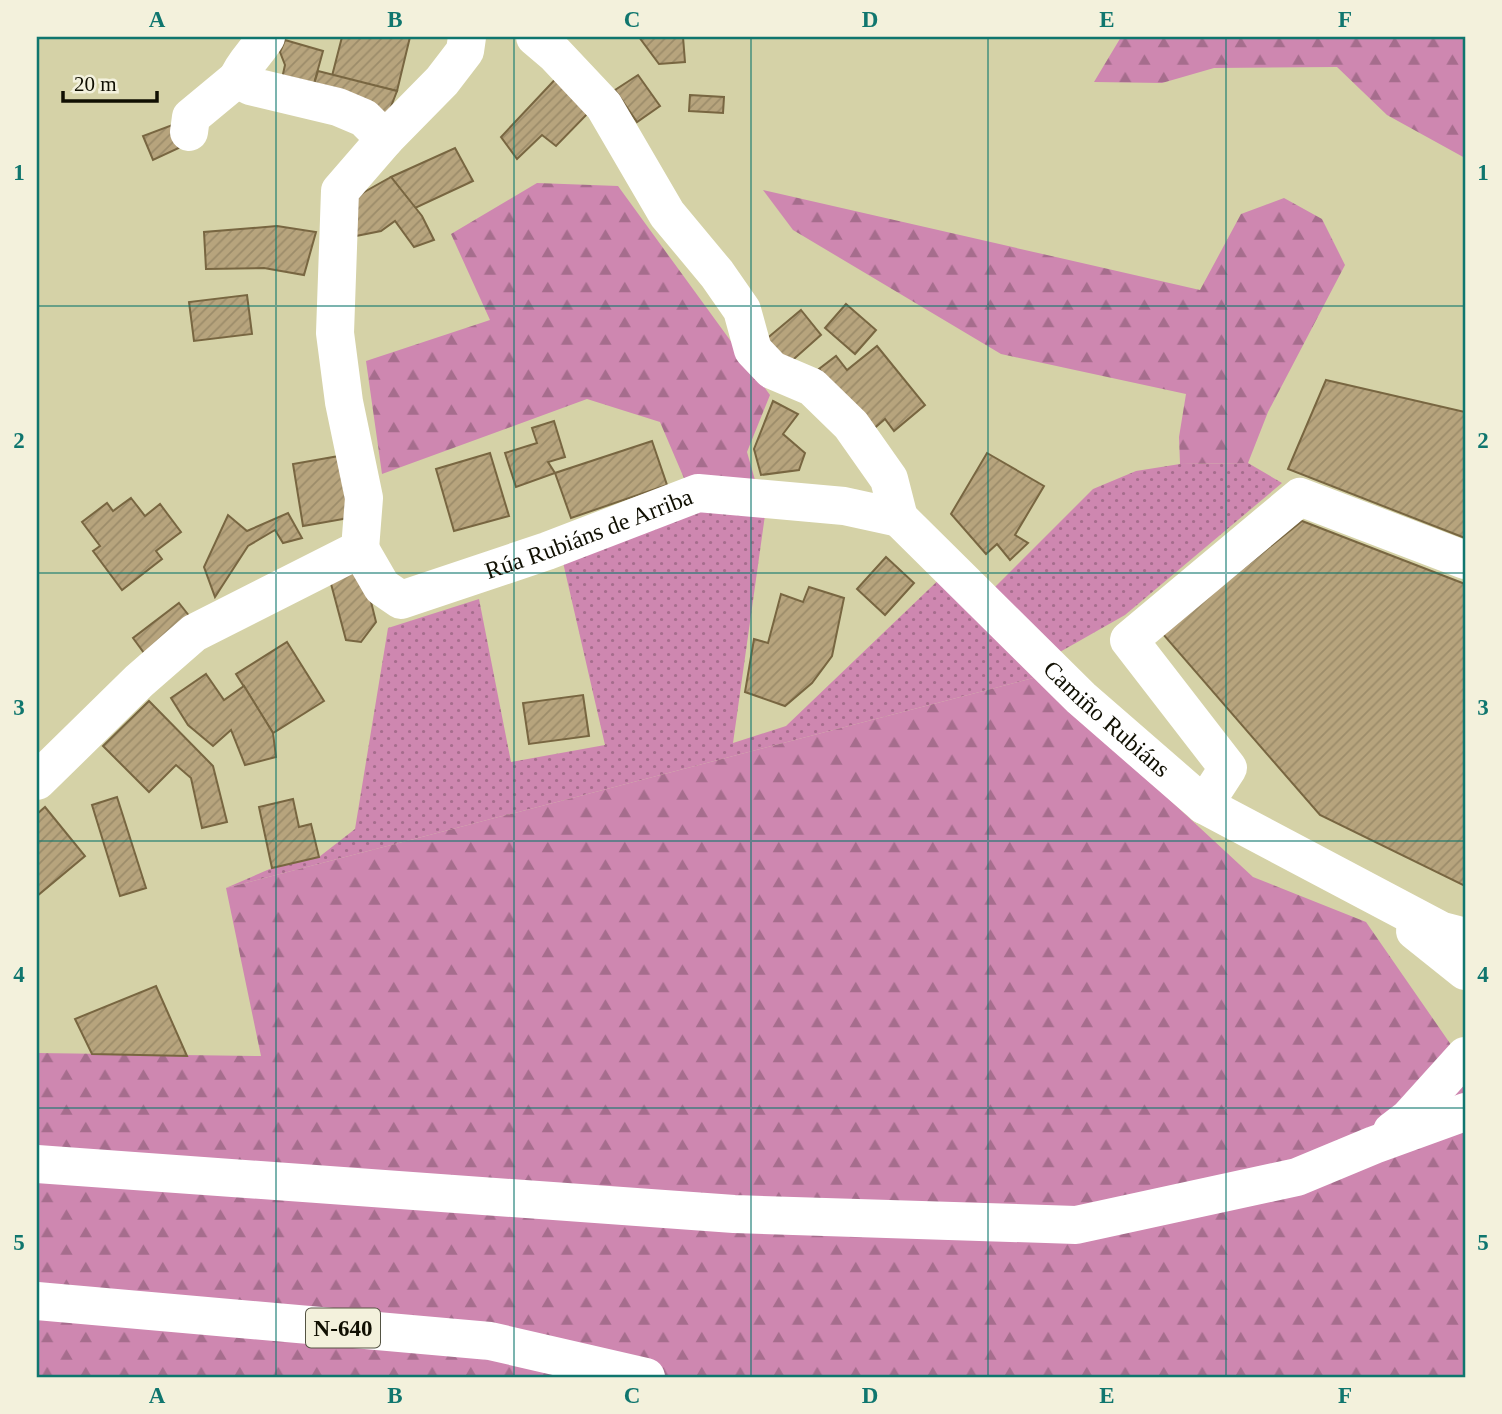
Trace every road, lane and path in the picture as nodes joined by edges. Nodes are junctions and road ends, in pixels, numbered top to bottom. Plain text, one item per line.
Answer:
1 (266, 37) edge
2 (467, 37) edge
3 (535, 37) edge
4 (238, 78) junction
5 (189, 132) dead end
6 (386, 139) junction
7 (899, 518) junction
8 (360, 549) junction
9 (1465, 560) edge
10 (37, 781) edge
11 (1204, 805) junction
12 (1345, 881) junction
13 (1465, 937) edge
14 (1465, 971) edge
15 (1465, 1056) edge
16 (1465, 1112) edge
17 (1374, 1145) junction
18 (37, 1164) edge
19 (37, 1301) edge
20 (646, 1377) edge

1 - 4 main road
2 - 6 main road
3 - 7 main road
4 - 5 main road
4 - 6 main road
6 - 8 main road
7 - 8 main road, Rúa Rubiáns de Arriba
7 - 11 main road, Camiño Rubiáns
8 - 10 main road
9 - 11 main road
11 - 12 main road, Camiño Rubiáns
12 - 13 main road
12 - 14 main road
15 - 17 main road
16 - 17 main road
17 - 18 main road
19 - 20 main road, N-640

